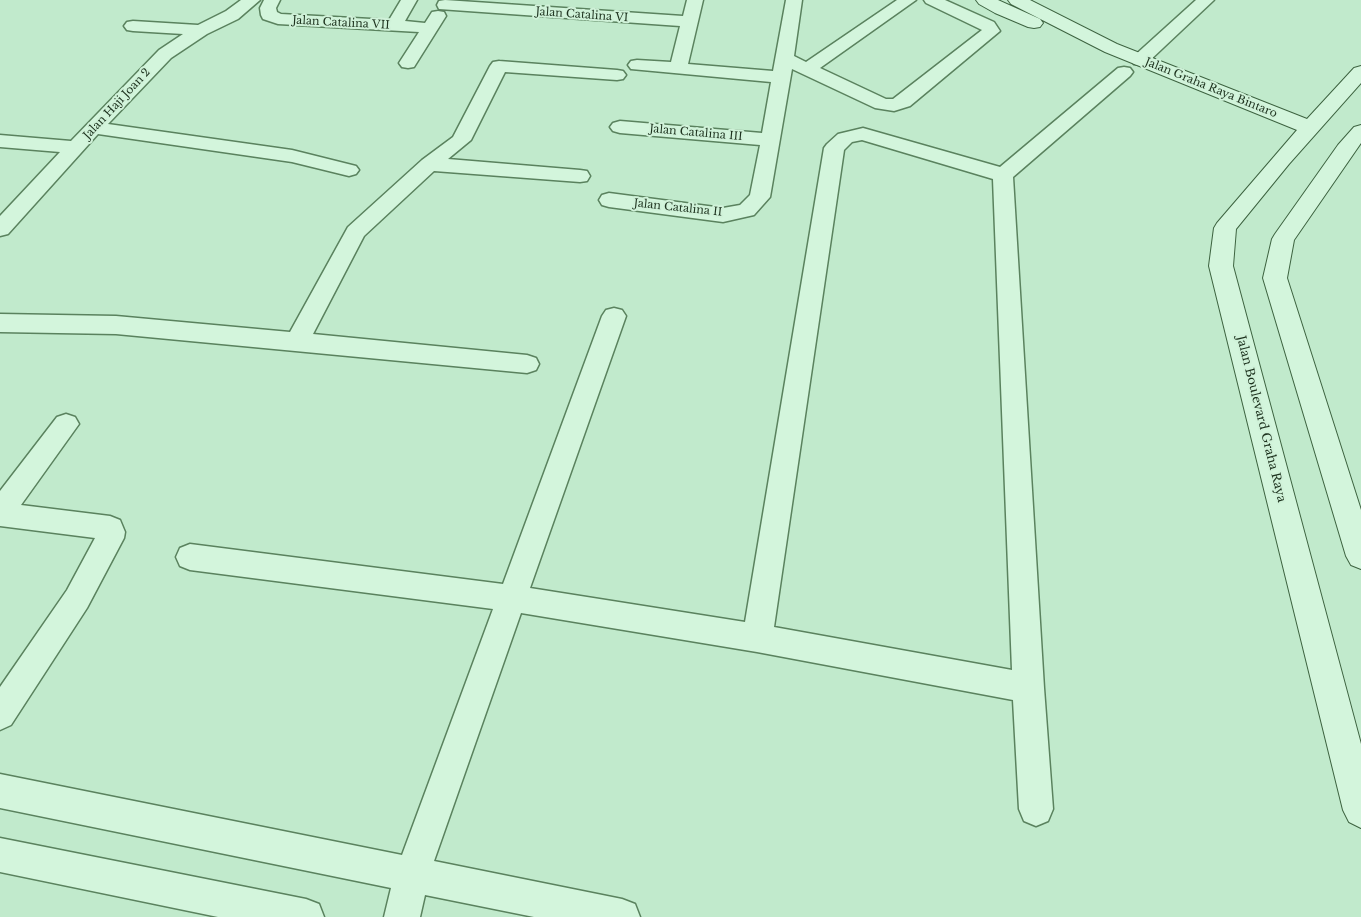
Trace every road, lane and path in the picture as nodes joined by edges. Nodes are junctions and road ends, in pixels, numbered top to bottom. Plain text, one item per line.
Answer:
1 (252, 0) edge
2 (272, 0) edge
3 (409, 0) edge
4 (695, 0) edge
5 (794, 0) edge
6 (908, 0) edge
7 (932, 0) edge
8 (986, 0) edge
9 (1017, 0) edge
10 (1206, 0) edge
11 (446, 2) edge
12 (690, 22) junction
13 (133, 26) dead end
14 (394, 26) junction
15 (430, 28) junction
16 (200, 30) junction
17 (1111, 48) junction
18 (785, 58) junction
19 (408, 63) dead end
20 (636, 65) dead end
21 (1132, 66) junction
22 (678, 69) junction
23 (807, 69) junction
24 (1361, 72) edge
25 (617, 75) dead end
26 (782, 77) junction
27 (620, 127) dead end
28 (94, 128) junction
29 (1311, 128) junction
30 (1361, 131) edge
31 (771, 140) junction
32 (0, 141) edge
33 (77, 147) junction
34 (429, 164) junction
35 (349, 170) dead end
36 (1003, 175) junction
37 (580, 176) dead end
38 (609, 200) dead end
39 (0, 229) edge
40 (614, 316) dead end
41 (0, 323) edge
42 (297, 340) junction
43 (527, 364) dead end
44 (66, 424) dead end
45 (1361, 556) edge
46 (190, 558) dead end
47 (510, 598) junction
48 (757, 638) junction
49 (1028, 688) junction
50 (0, 714) edge
51 (0, 791) edge
52 (1036, 809) dead end
53 (1361, 810) edge
54 (0, 855) edge
55 (412, 874) junction
56 (306, 917) edge
57 (402, 917) edge
58 (622, 917) edge

1 - 16 street, Jalan Haji Joan 2
2 - 14 street, Jalan Catalina VII
3 - 14 street
4 - 12 street
5 - 18 street
6 - 23 street
7 - 23 street
8 - 17 main road, Jalan Graha Raya Bintaro
9 - 17 main road, Jalan Graha Raya Bintaro
10 - 21 street
11 - 12 street, Jalan Catalina VI
11 - 15 street
12 - 22 street
13 - 16 street
14 - 15 street, Jalan Catalina VII
15 - 19 street
16 - 28 street, Jalan Haji Joan 2
17 - 21 main road, Jalan Graha Raya Bintaro
18 - 23 street
18 - 26 street
20 - 22 street
21 - 29 main road, Jalan Graha Raya Bintaro
21 - 36 street
22 - 26 street
24 - 29 main road, Jalan Boulevard Graha Raya
25 - 34 street
26 - 31 street
27 - 31 street, Jalan Catalina III
28 - 33 street, Jalan Haji Joan 2
28 - 35 street
29 - 53 main road, Jalan Boulevard Graha Raya
30 - 45 main road
31 - 38 street, Jalan Catalina II
32 - 33 street
33 - 39 street, Jalan Haji Joan 2
34 - 37 street
34 - 42 street
36 - 48 street
36 - 49 street
40 - 47 street
41 - 42 street
42 - 43 street
44 - 50 street
46 - 47 street
47 - 48 street
47 - 55 street
48 - 49 street
49 - 52 street
51 - 55 street
54 - 56 street
55 - 57 street
55 - 58 street

